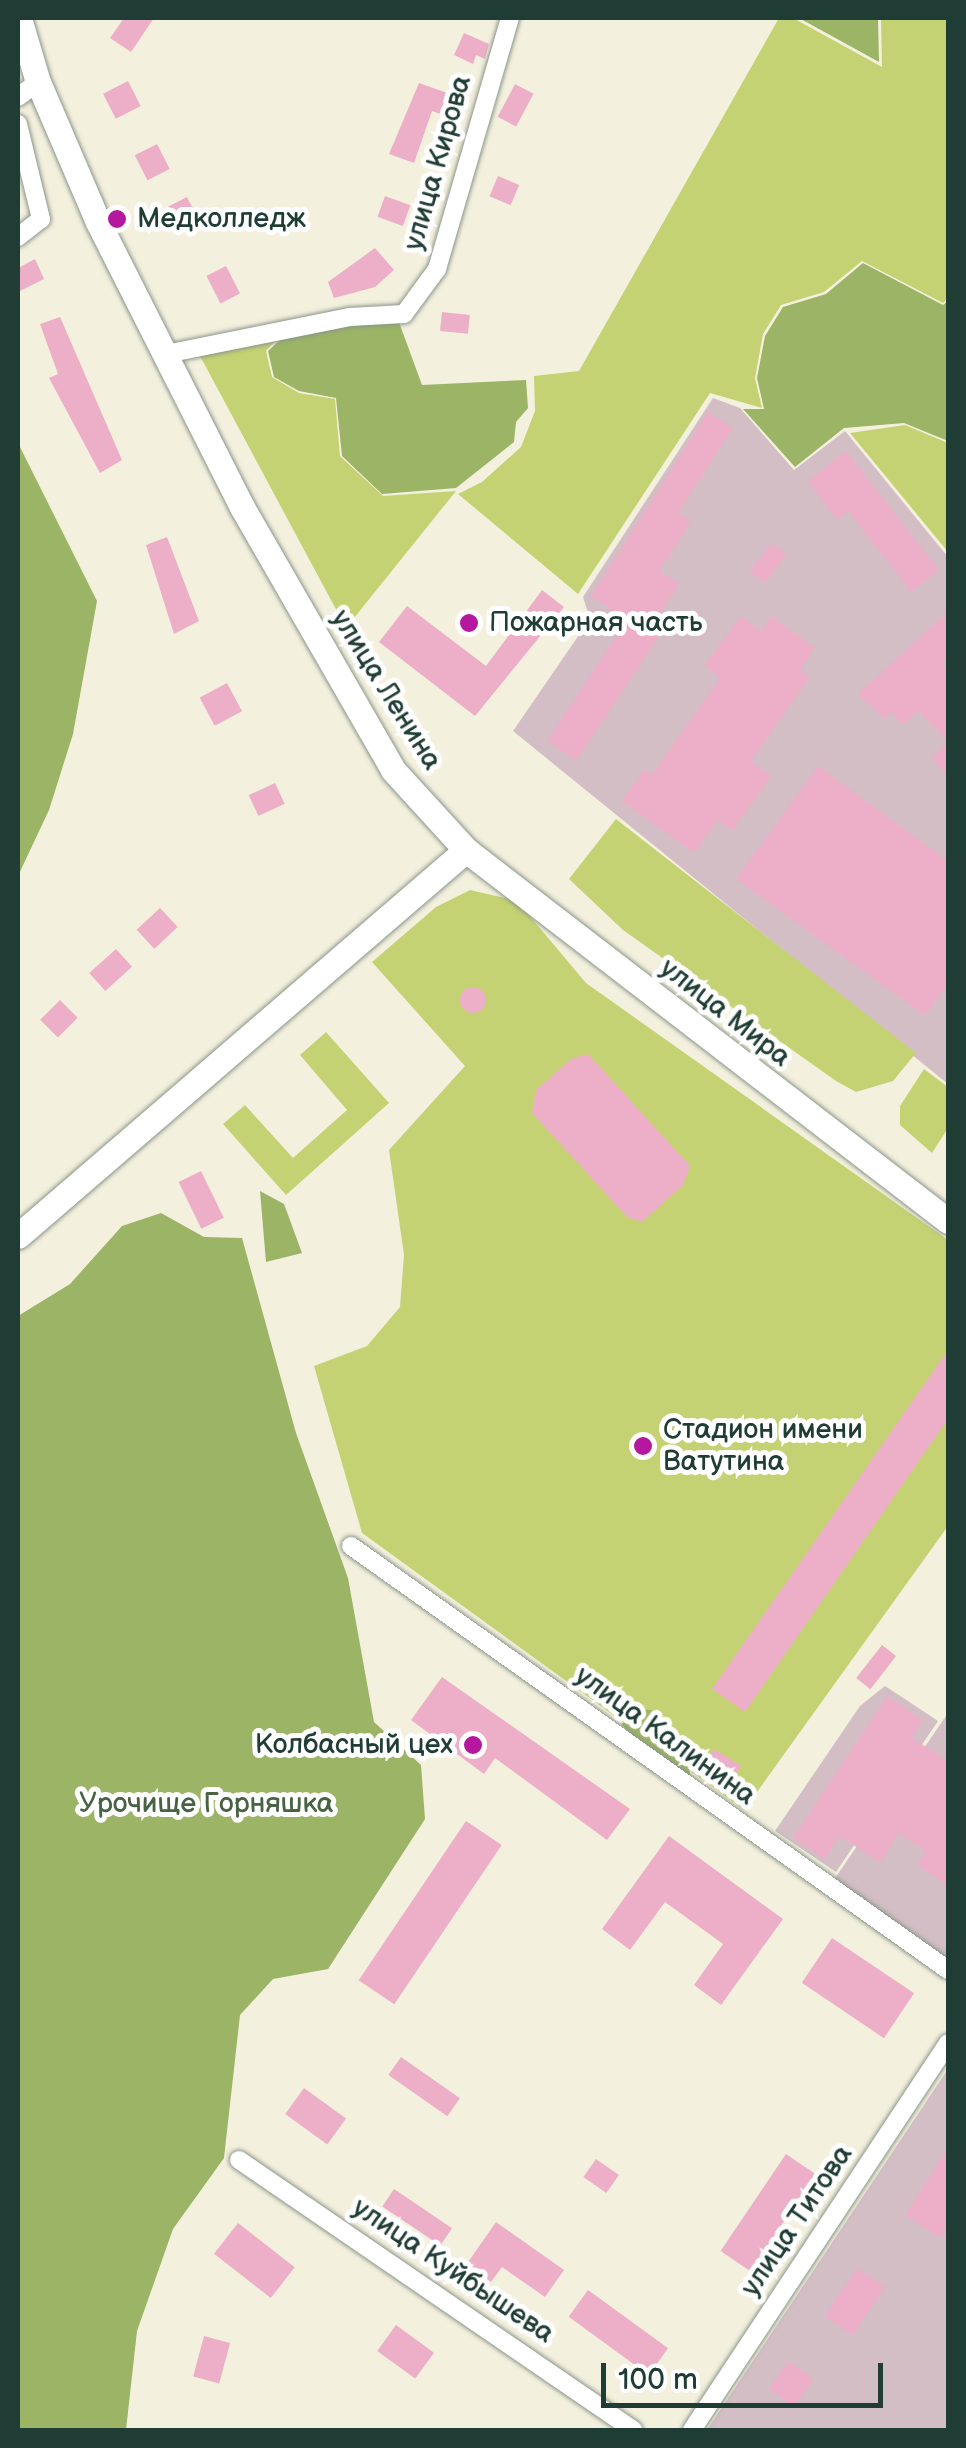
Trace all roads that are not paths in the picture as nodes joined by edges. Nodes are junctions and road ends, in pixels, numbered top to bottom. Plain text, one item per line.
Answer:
1 (19, 18) edge
2 (510, 18) edge
3 (28, 89) edge
4 (18, 124) edge
5 (18, 237) edge
6 (166, 354) junction
7 (466, 850) junction
8 (948, 1221) edge
9 (18, 1236) edge
10 (351, 1546) dead end
11 (948, 1970) edge
12 (948, 2043) edge
13 (239, 2160) dead end
14 (633, 2430) edge
15 (692, 2430) edge

1 - 3 main road, улица Ленина
2 - 6 street, улица Кирова
3 - 6 main road, улица Ленина
4 - 5 street
6 - 7 main road, улица Ленина
7 - 8 main road, улица Мира
7 - 9 main road
10 - 11 street, улица Калинина
12 - 15 street, улица Титова
13 - 14 street, улица Куйбышева

